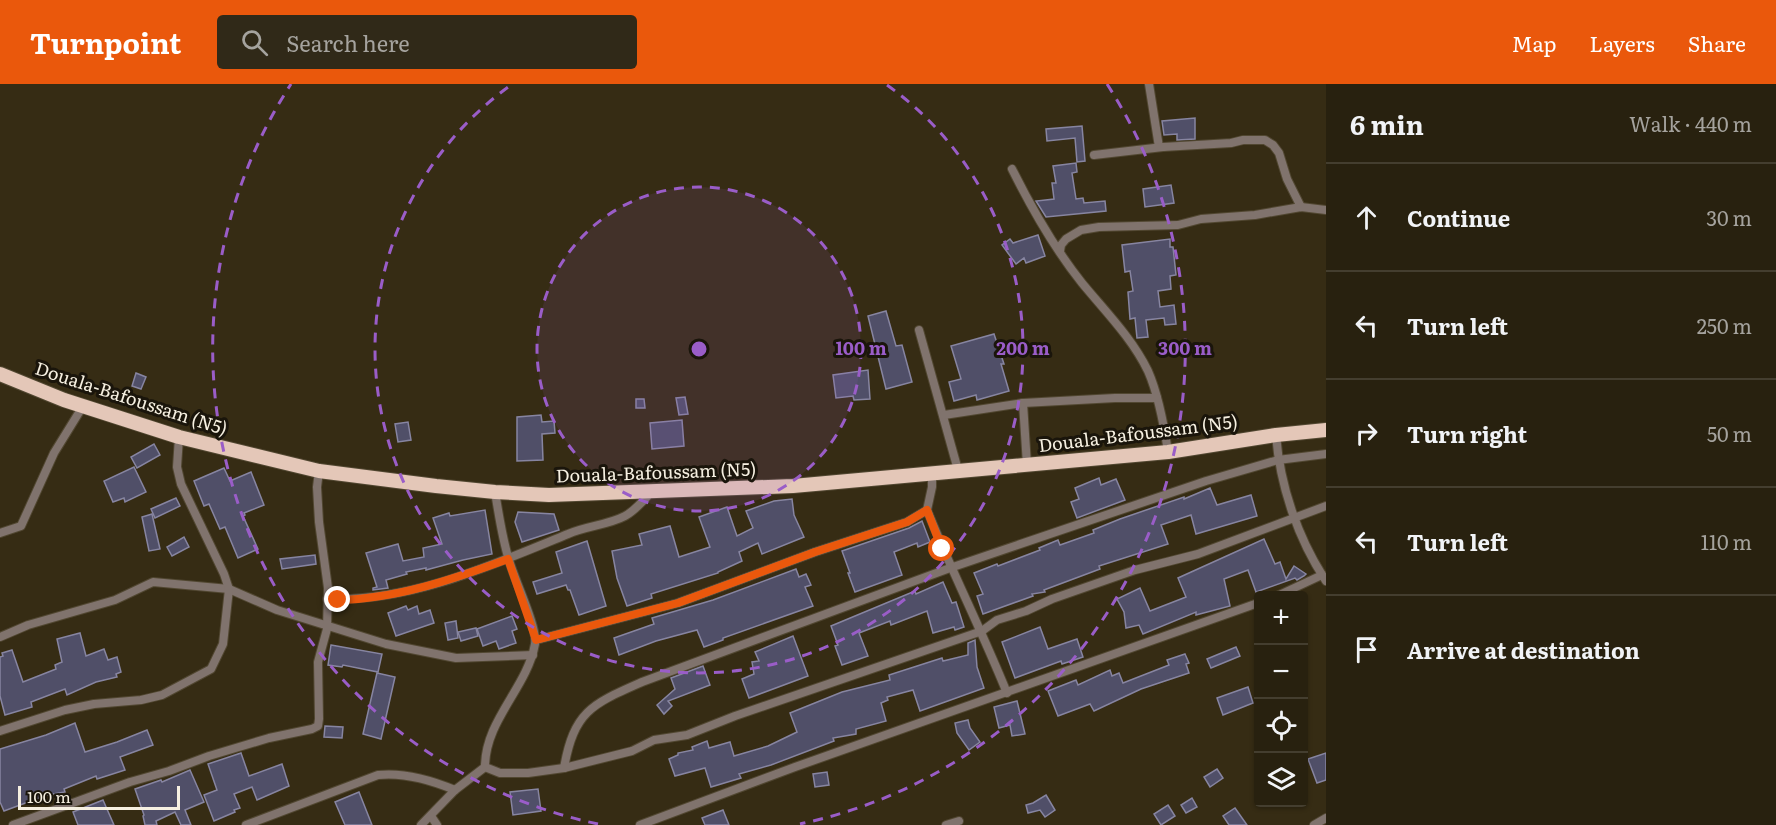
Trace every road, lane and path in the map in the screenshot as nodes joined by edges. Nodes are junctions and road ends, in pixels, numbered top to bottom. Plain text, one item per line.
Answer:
1 (1149, 84) edge
2 (1163, 147) junction
3 (1094, 155) dead end
4 (1012, 169) dead end
5 (1300, 207) junction
6 (1326, 210) edge
7 (1060, 251) junction
8 (919, 330) dead end
9 (0, 374) edge
10 (1157, 398) junction
11 (1023, 403) junction
12 (82, 406) junction
13 (944, 415) junction
14 (1326, 430) edge
15 (1276, 435) junction
16 (179, 437) junction
17 (1168, 452) junction
18 (1326, 454) edge
19 (1278, 460) junction
20 (1027, 465) junction
21 (958, 470) junction
22 (319, 471) junction
23 (932, 474) junction
24 (652, 490) junction
25 (495, 492) junction
26 (1326, 506) edge
27 (927, 510) junction
28 (1294, 517) junction
29 (0, 533) edge
30 (508, 559) junction
31 (950, 568) junction
32 (1324, 578) edge
33 (229, 590) junction
34 (1290, 591) edge
35 (327, 599) junction
36 (1254, 604) edge
37 (327, 625) junction
38 (982, 631) junction
39 (0, 637) edge
40 (536, 640) junction
41 (533, 655) junction
42 (1007, 693) junction
43 (0, 731) edge
44 (485, 767) junction
45 (564, 768) junction
46 (455, 790) junction
47 (431, 816) junction
48 (1326, 818) edge
49 (959, 821) dead end
50 (14, 825) edge
51 (246, 825) edge
52 (421, 825) edge
53 (437, 825) edge
54 (640, 825) edge
55 (946, 825) edge
56 (1314, 825) edge

1 - 2 street
2 - 3 street
2 - 5 street
4 - 7 street
5 - 6 street
5 - 7 street
7 - 10 street
8 - 13 street
9 - 12 highway, Douala-Bafoussam (N5)
10 - 11 street
10 - 17 street
11 - 13 street
11 - 20 street
12 - 16 highway, Douala-Bafoussam (N5)
12 - 29 street
13 - 21 street
14 - 15 highway, Douala-Bafoussam (N5)
15 - 17 highway, Douala-Bafoussam (N5)
15 - 19 street
16 - 22 highway, Douala-Bafoussam (N5)
16 - 33 street
17 - 20 highway, Douala-Bafoussam (N5)
18 - 19 street
19 - 28 street
19 - 31 street
20 - 21 highway, Douala-Bafoussam (N5)
21 - 23 highway, Douala-Bafoussam (N5)
22 - 25 highway, Douala-Bafoussam (N5)
22 - 35 street
23 - 24 highway, Douala-Bafoussam (N5)
23 - 27 street
24 - 25 highway, Douala-Bafoussam (N5)
24 - 30 street
25 - 30 street
26 - 28 street
27 - 31 street
27 - 40 street
28 - 32 street
28 - 38 street
30 - 35 street
30 - 40 street
31 - 38 street
31 - 45 street
32 - 34 street
33 - 37 street
33 - 39 street
33 - 43 street
35 - 37 street
36 - 42 street
37 - 41 street
37 - 50 street
38 - 42 street
38 - 45 street
40 - 41 street
41 - 44 street
42 - 54 street
44 - 45 street
44 - 46 street
46 - 47 street
46 - 51 street
47 - 52 street
47 - 53 street
48 - 56 street
49 - 55 street

